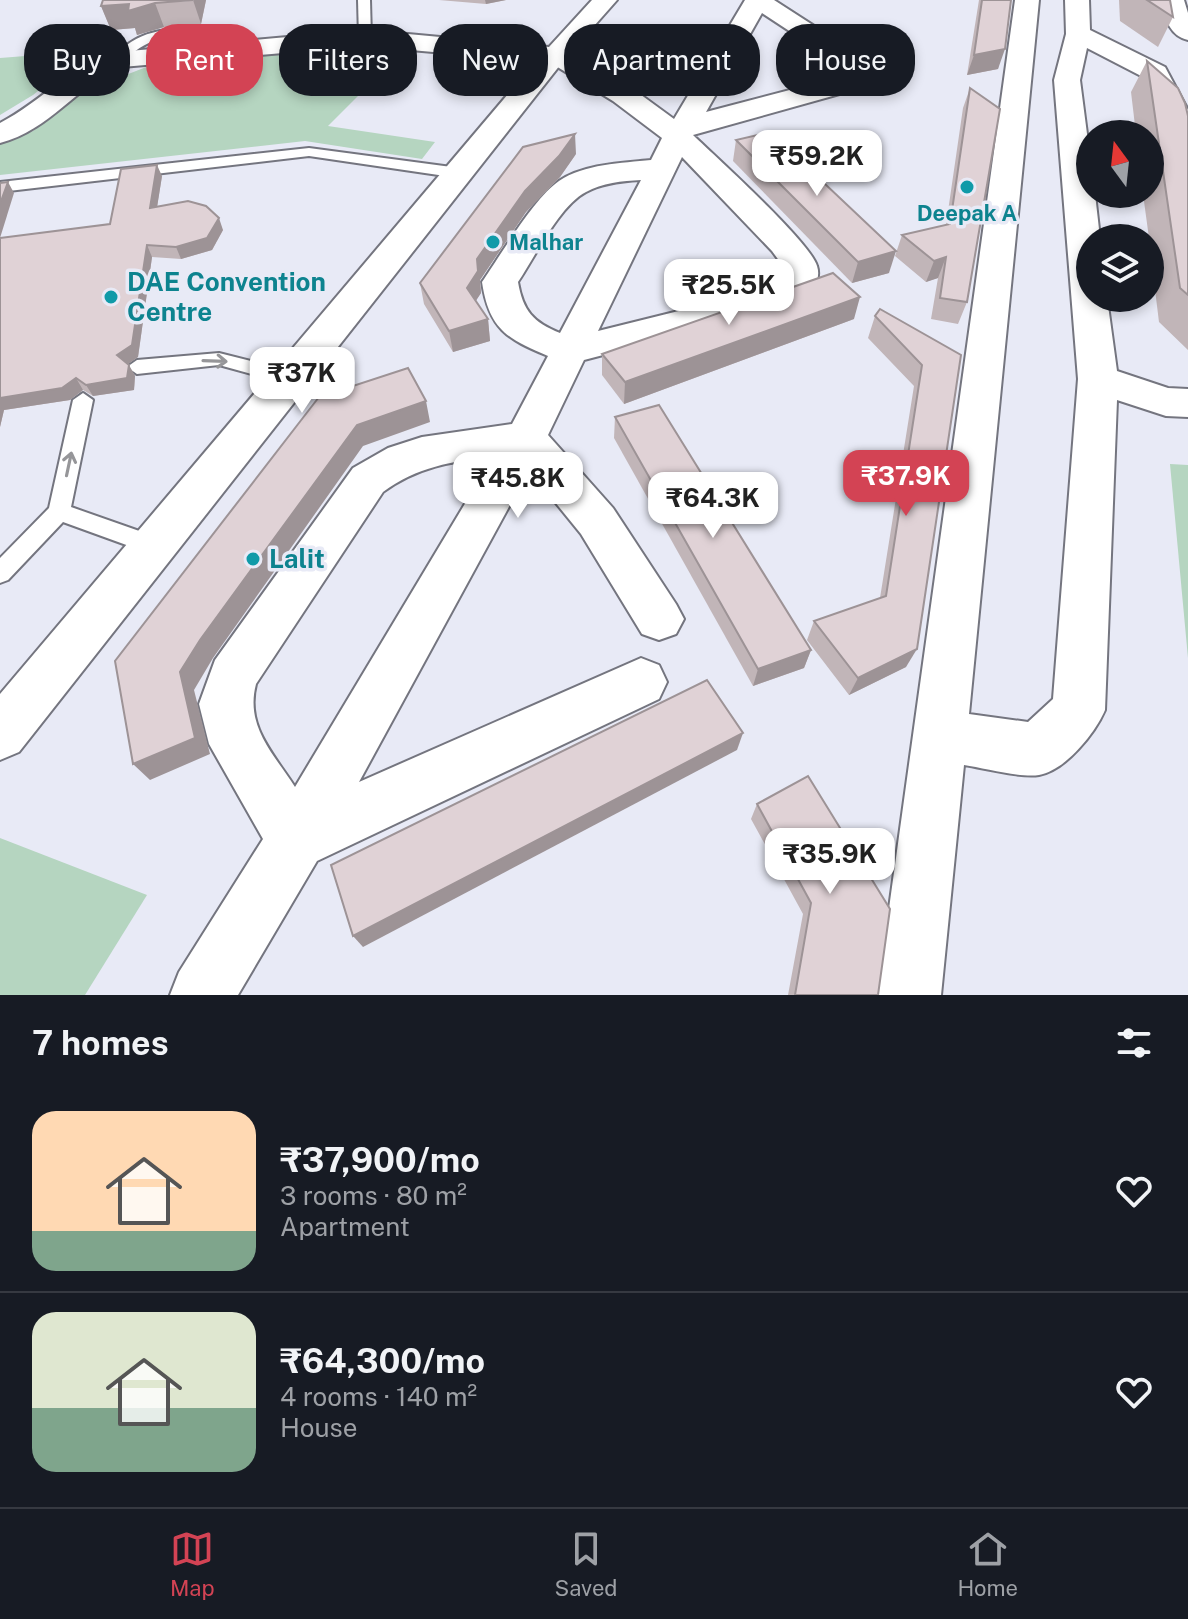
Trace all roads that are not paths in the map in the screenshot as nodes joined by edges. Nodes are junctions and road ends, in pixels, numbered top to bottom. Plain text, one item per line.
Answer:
1 (364, 0) edge
2 (605, 0) edge
3 (758, 0) edge
4 (1027, 0) edge
5 (1077, 0) edge
6 (1172, 0) edge
7 (365, 24) edge
8 (1188, 33) edge
9 (1078, 34) junction
10 (417, 43) edge
11 (279, 45) edge
12 (555, 55) junction
13 (1167, 68) junction
14 (1092, 80) junction
15 (0, 134) edge
16 (1188, 138) edge
17 (674, 143) junction
18 (459, 173) junction
19 (0, 187) edge
20 (570, 351) junction
21 (137, 367) dead end
22 (291, 378) junction
23 (1098, 379) junction
24 (83, 400) edge
25 (1188, 403) edge
26 (526, 438) junction
27 (59, 512) junction
28 (154, 546) junction
29 (0, 573) edge
30 (659, 619) dead end
31 (641, 682) dead end
32 (0, 734) edge
33 (939, 736) junction
34 (296, 840) junction
35 (212, 987) edge
36 (909, 995) edge

1 - 7 lane
2 - 12 street
3 - 17 street
3 - 17 street
4 - 33 street
5 - 9 street
6 - 8 street
9 - 13 street
9 - 14 street
10 - 12 street
11 - 15 street
12 - 17 street
12 - 18 street
13 - 14 street
13 - 16 street
14 - 23 street
17 - 20 street
17 - 20 street
17 - 20 street
18 - 19 lane
18 - 22 street
20 - 26 street
21 -> 22 lane
22 - 28 street
23 - 25 street
23 - 33 street
27 -> 24 lane
26 - 30 street
26 - 34 street
26 - 34 street
27 - 28 lane
27 - 29 lane
28 - 32 street
31 - 34 street
33 - 36 street
34 - 35 street

